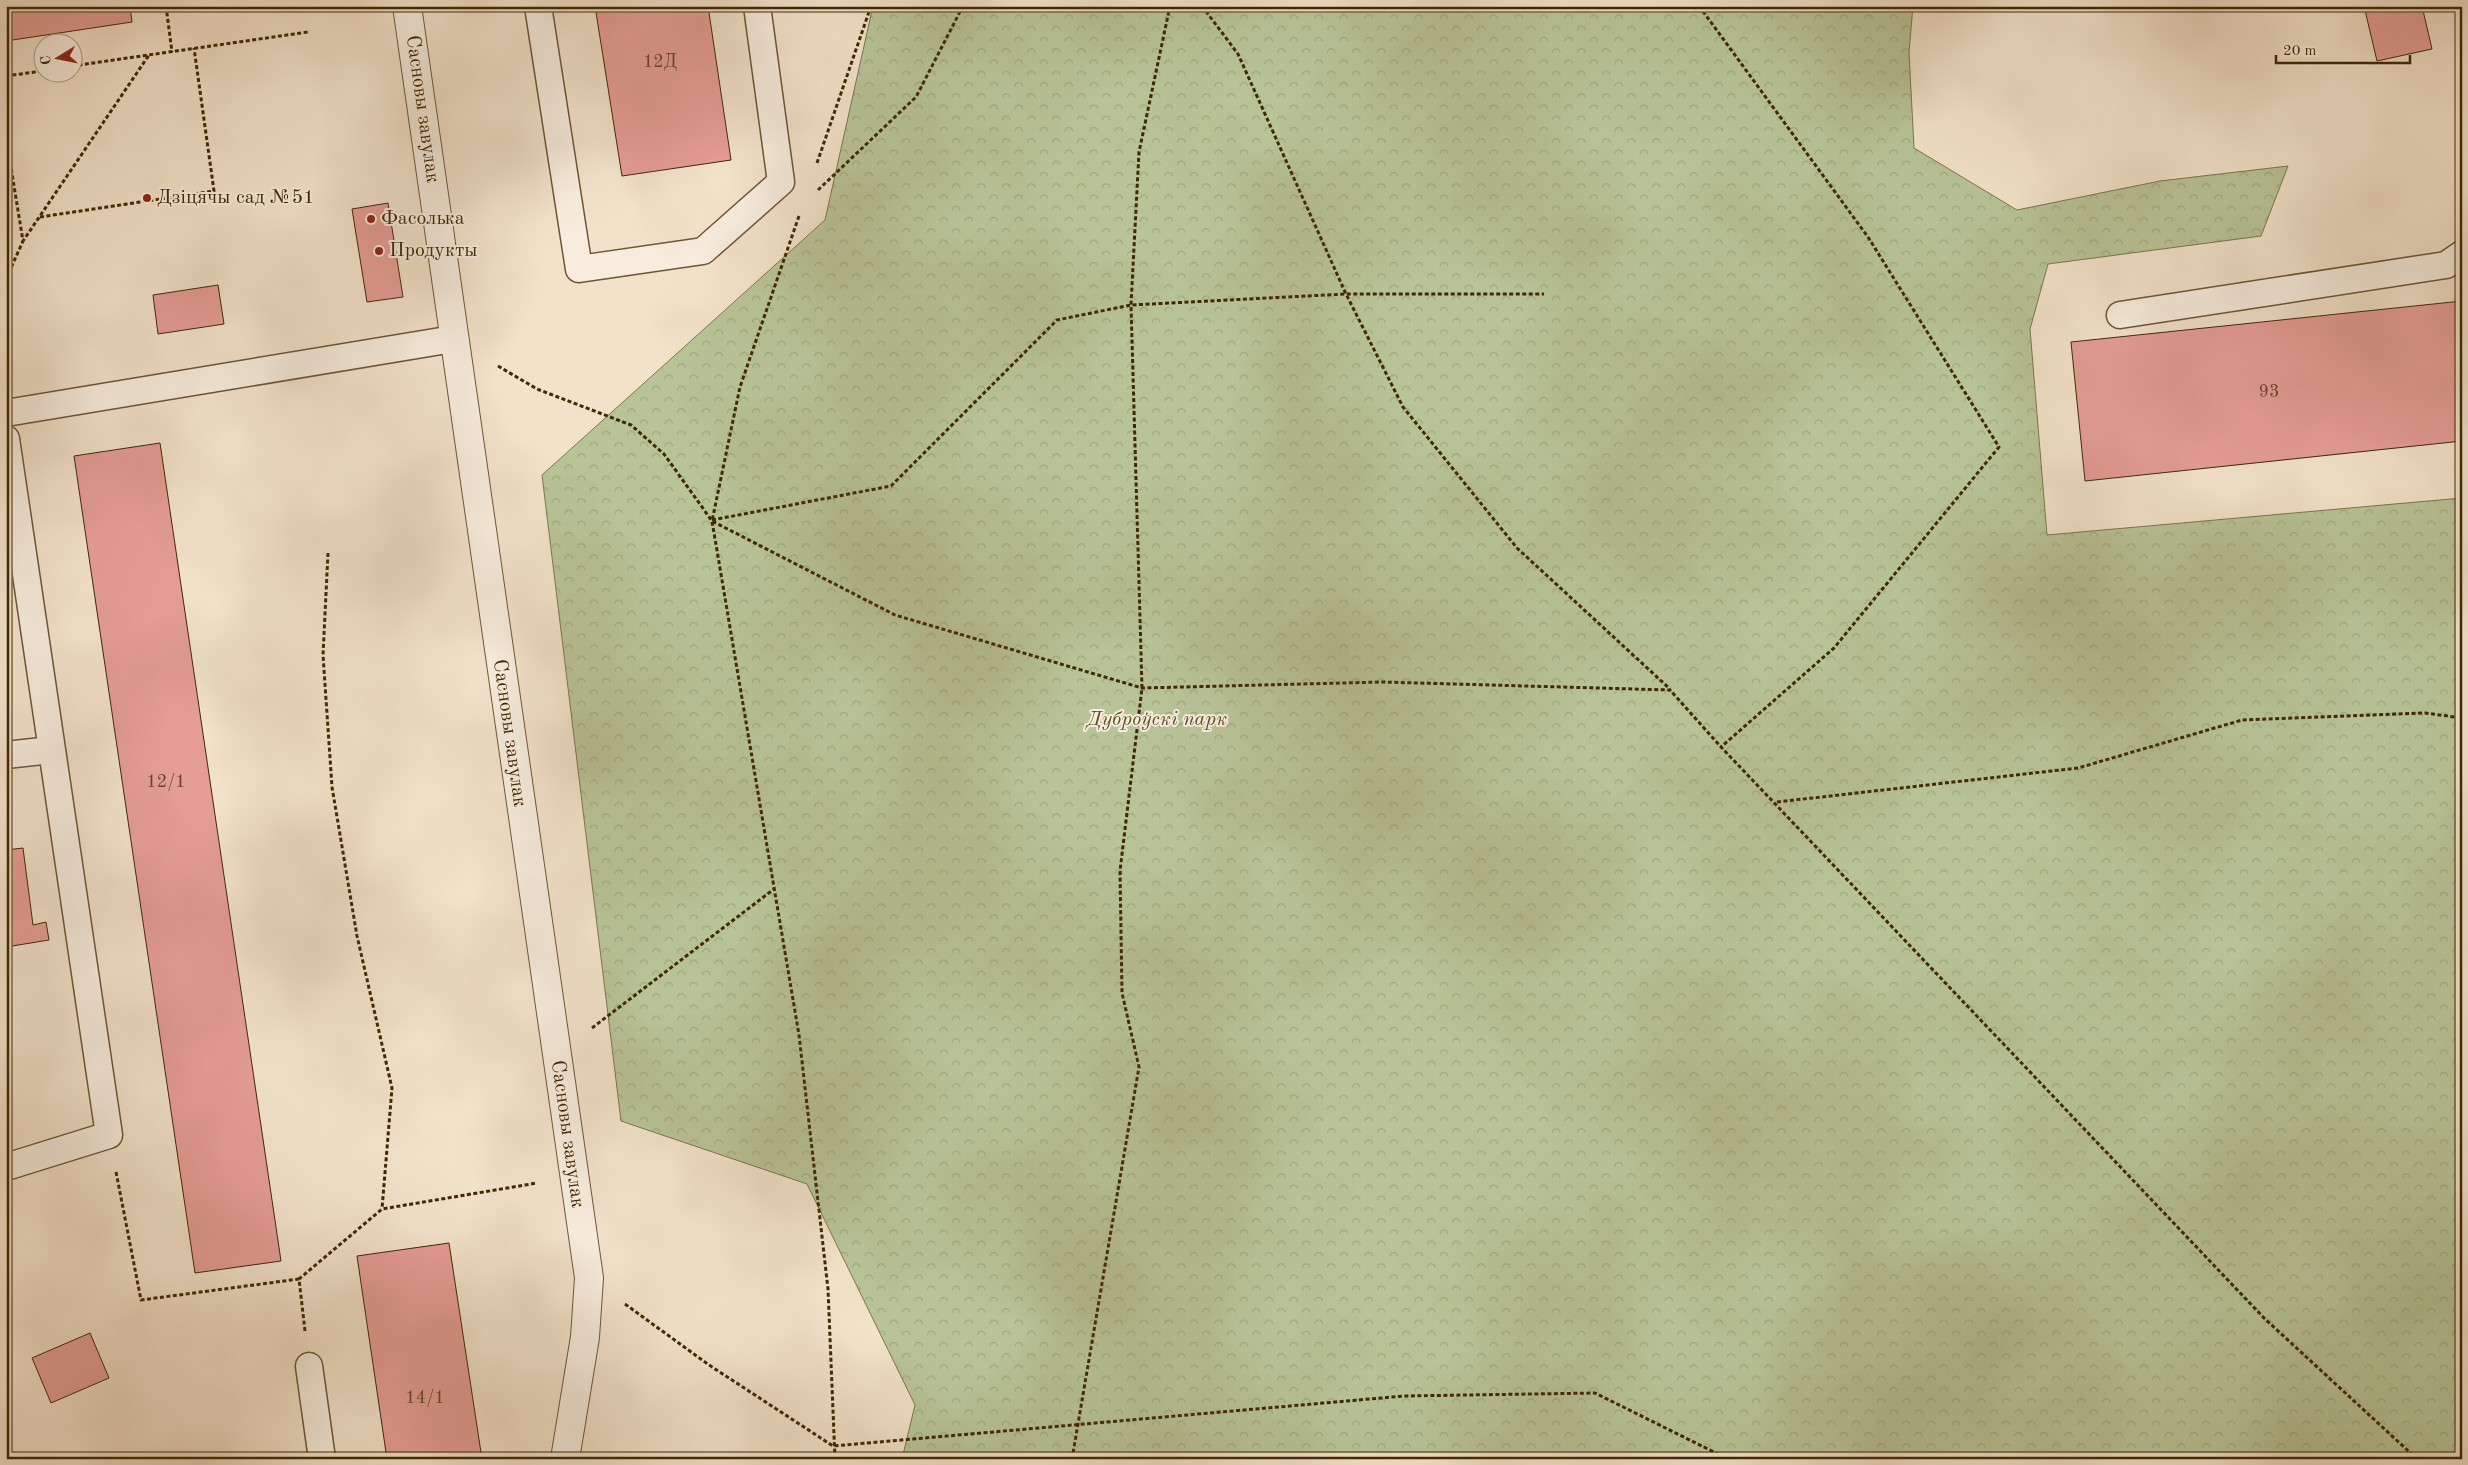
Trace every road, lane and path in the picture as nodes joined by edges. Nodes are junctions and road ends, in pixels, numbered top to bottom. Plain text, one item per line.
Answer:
1 (166, 6) edge
2 (407, 6) edge
3 (538, 6) edge
4 (757, 6) edge
5 (871, 6) edge
6 (963, 6) edge
7 (1170, 6) edge
8 (1202, 6) edge
9 (1699, 6) edge
10 (308, 32) dead end
11 (194, 48) junction
12 (172, 52) junction
13 (149, 55) junction
14 (82, 65) edge
15 (32, 72) edge
16 (6, 76) edge
17 (6, 137) edge
18 (816, 166) dead end
19 (811, 197) dead end
20 (800, 213) dead end
21 (40, 216) junction
22 (23, 241) junction
23 (2462, 254) edge
24 (6, 280) edge
25 (1346, 294) junction
26 (1544, 294) dead end
27 (1131, 305) junction
28 (2120, 315) dead end
29 (453, 340) junction
30 (6, 413) edge
31 (6, 439) edge
32 (712, 520) junction
33 (328, 553) dead end
34 (1142, 688) junction
35 (1670, 690) junction
36 (2462, 718) edge
37 (1721, 747) junction
38 (52, 750) junction
39 (6, 755) edge
40 (1776, 802) junction
41 (774, 889) junction
42 (555, 1055) junction
43 (109, 1135) junction
44 (6, 1167) edge
45 (541, 1182) dead end
46 (382, 1209) junction
47 (589, 1278) junction
48 (298, 1279) junction
49 (309, 1366) joint
50 (1078, 1424) junction
51 (833, 1446) junction
52 (322, 1459) edge
53 (565, 1459) edge
54 (835, 1459) edge
55 (1072, 1459) edge
56 (1728, 1459) edge
57 (2417, 1459) edge

1 - 12 path
2 - 29 street, Сасновы завулак
3 - 4 lane
5 - 18 path
6 - 19 path
7 - 27 path
8 - 25 path
9 - 37 path
10 - 11 path
11 - 12 path
11 - 21 path
12 - 13 path
13 - 14 path
13 - 21 path
15 - 16 path
17 - 22 path
20 - 32 path
21 - 22 path
22 - 24 path
23 - 28 lane
25 - 26 path
25 - 27 path
25 - 35 path
27 - 32 path
27 - 34 path
29 - 30 lane
29 - 32 path
29 - 42 street, Сасновы завулак
31 - 38 lane
32 - 34 path
32 - 41 path
33 - 46 path
34 - 35 path
34 - 50 path
35 - 37 path
36 - 40 path
37 - 40 path
38 - 39 lane
38 - 43 lane
40 - 57 path
41 - 42 path
41 - 51 path
42 - 47 street, Сасновы завулак
43 - 44 lane
43 - 48 path
45 - 46 path
46 - 48 path
47 - 51 path
47 - 53 street, Сасновы завулак
48 - 49 path
49 - 52 lane
50 - 51 path
50 - 55 path
50 - 56 path
51 - 54 path

